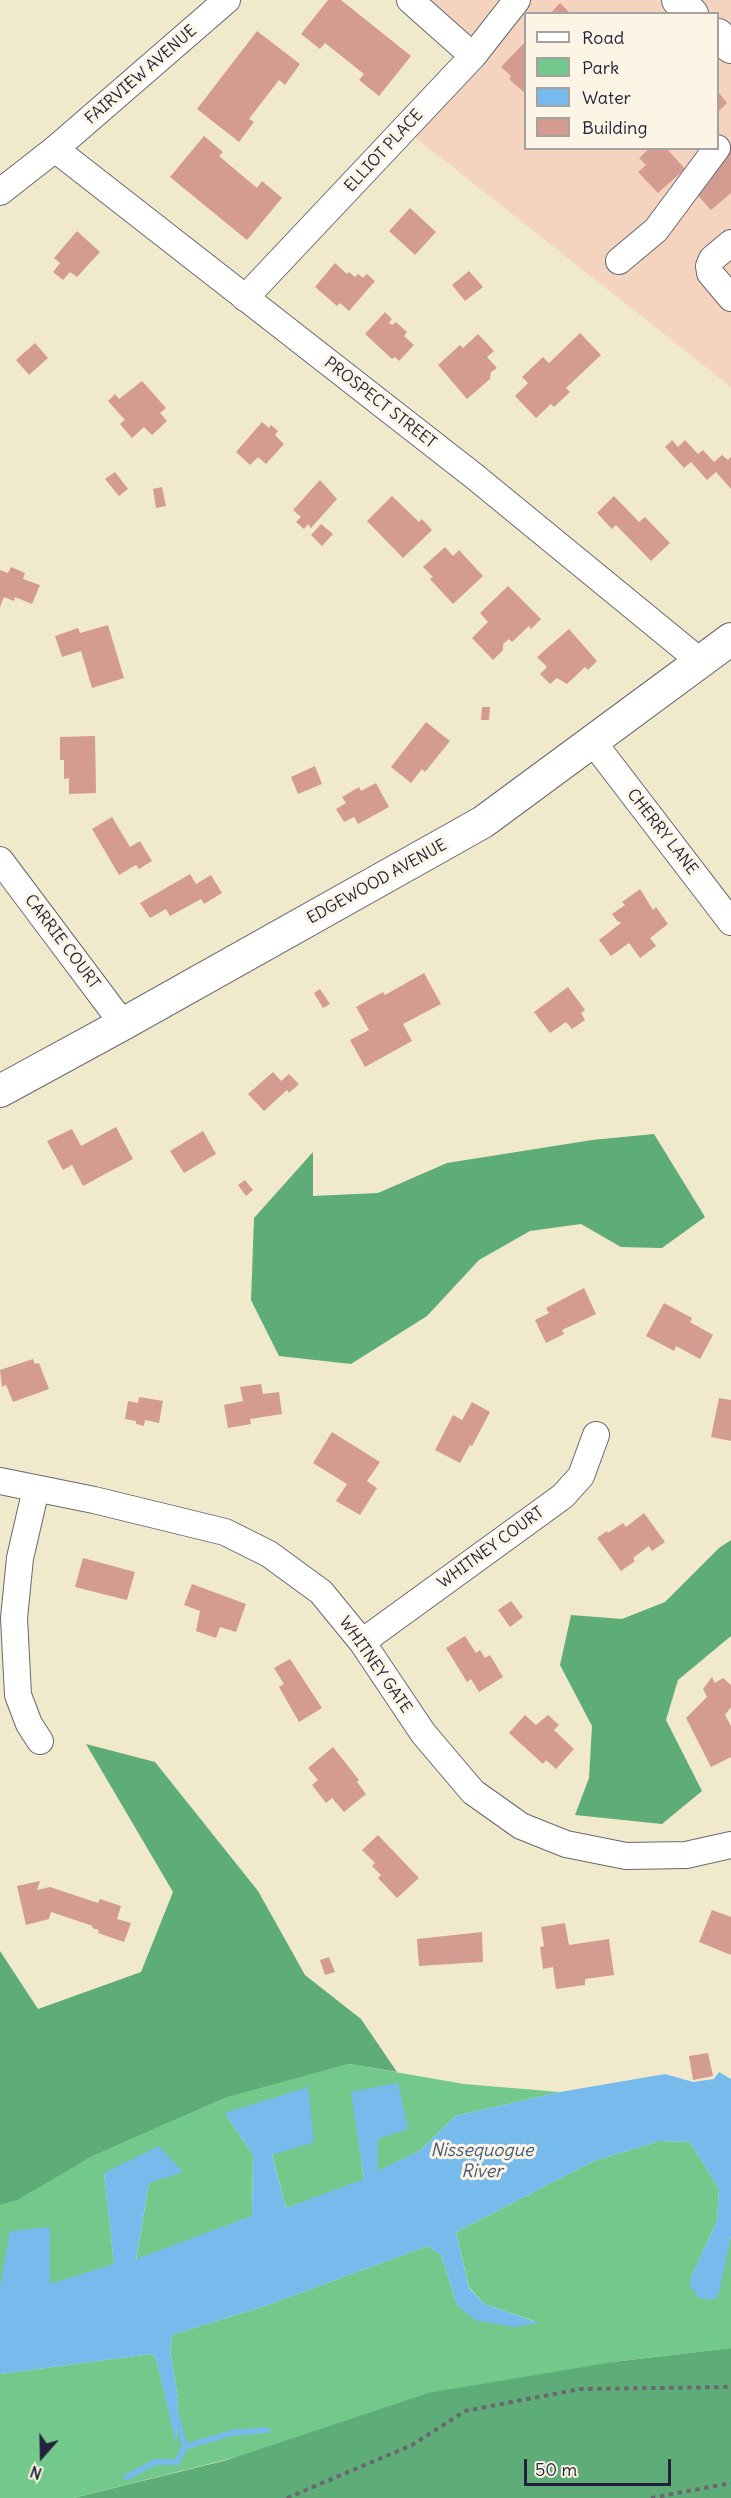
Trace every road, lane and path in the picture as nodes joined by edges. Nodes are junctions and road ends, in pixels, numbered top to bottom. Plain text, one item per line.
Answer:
1 (226, 0) edge
2 (410, 0) edge
3 (517, 0) edge
4 (678, 0) edge
5 (690, 12) edge
6 (719, 37) edge
7 (731, 47) edge
8 (473, 56) junction
9 (731, 132) edge
10 (719, 146) edge
11 (55, 149) junction
12 (716, 150) edge
13 (0, 192) edge
14 (731, 243) edge
15 (619, 261) dead end
16 (245, 298) junction
17 (731, 298) edge
18 (731, 639) edge
19 (701, 662) junction
20 (593, 742) junction
21 (0, 860) edge
22 (731, 922) edge
23 (123, 1024) junction
24 (0, 1090) edge
25 (596, 1435) dead end
26 (0, 1481) edge
27 (36, 1490) junction
28 (362, 1642) junction
29 (40, 1741) dead end
30 (731, 1845) edge
31 (731, 2387) edge
32 (731, 2483) edge
33 (287, 2498) edge
34 (651, 2498) edge

1 - 11 street, FAIRVIEW AVENUE
2 - 8 street
3 - 8 street, ELLIOT PLACE
4 - 5 main road
6 - 7 main road
8 - 16 street, ELLIOT PLACE
9 - 10 street
11 - 13 street, FAIRVIEW AVENUE
11 - 16 street, PROSPECT STREET
12 - 15 street
14 - 17 street
16 - 19 street, PROSPECT STREET
18 - 19 main road, EDGEWOOD AVENUE
19 - 20 main road, EDGEWOOD AVENUE
20 - 22 street, CHERRY LANE
20 - 23 main road, EDGEWOOD AVENUE
21 - 23 street, CARRIE COURT
23 - 24 main road, EDGEWOOD AVENUE
25 - 28 street, WHITNEY COURT
26 - 27 street, WHITNEY GATE
27 - 28 street, WHITNEY GATE
27 - 29 street
28 - 30 street, WHITNEY GATE
31 - 33 path
32 - 34 path

